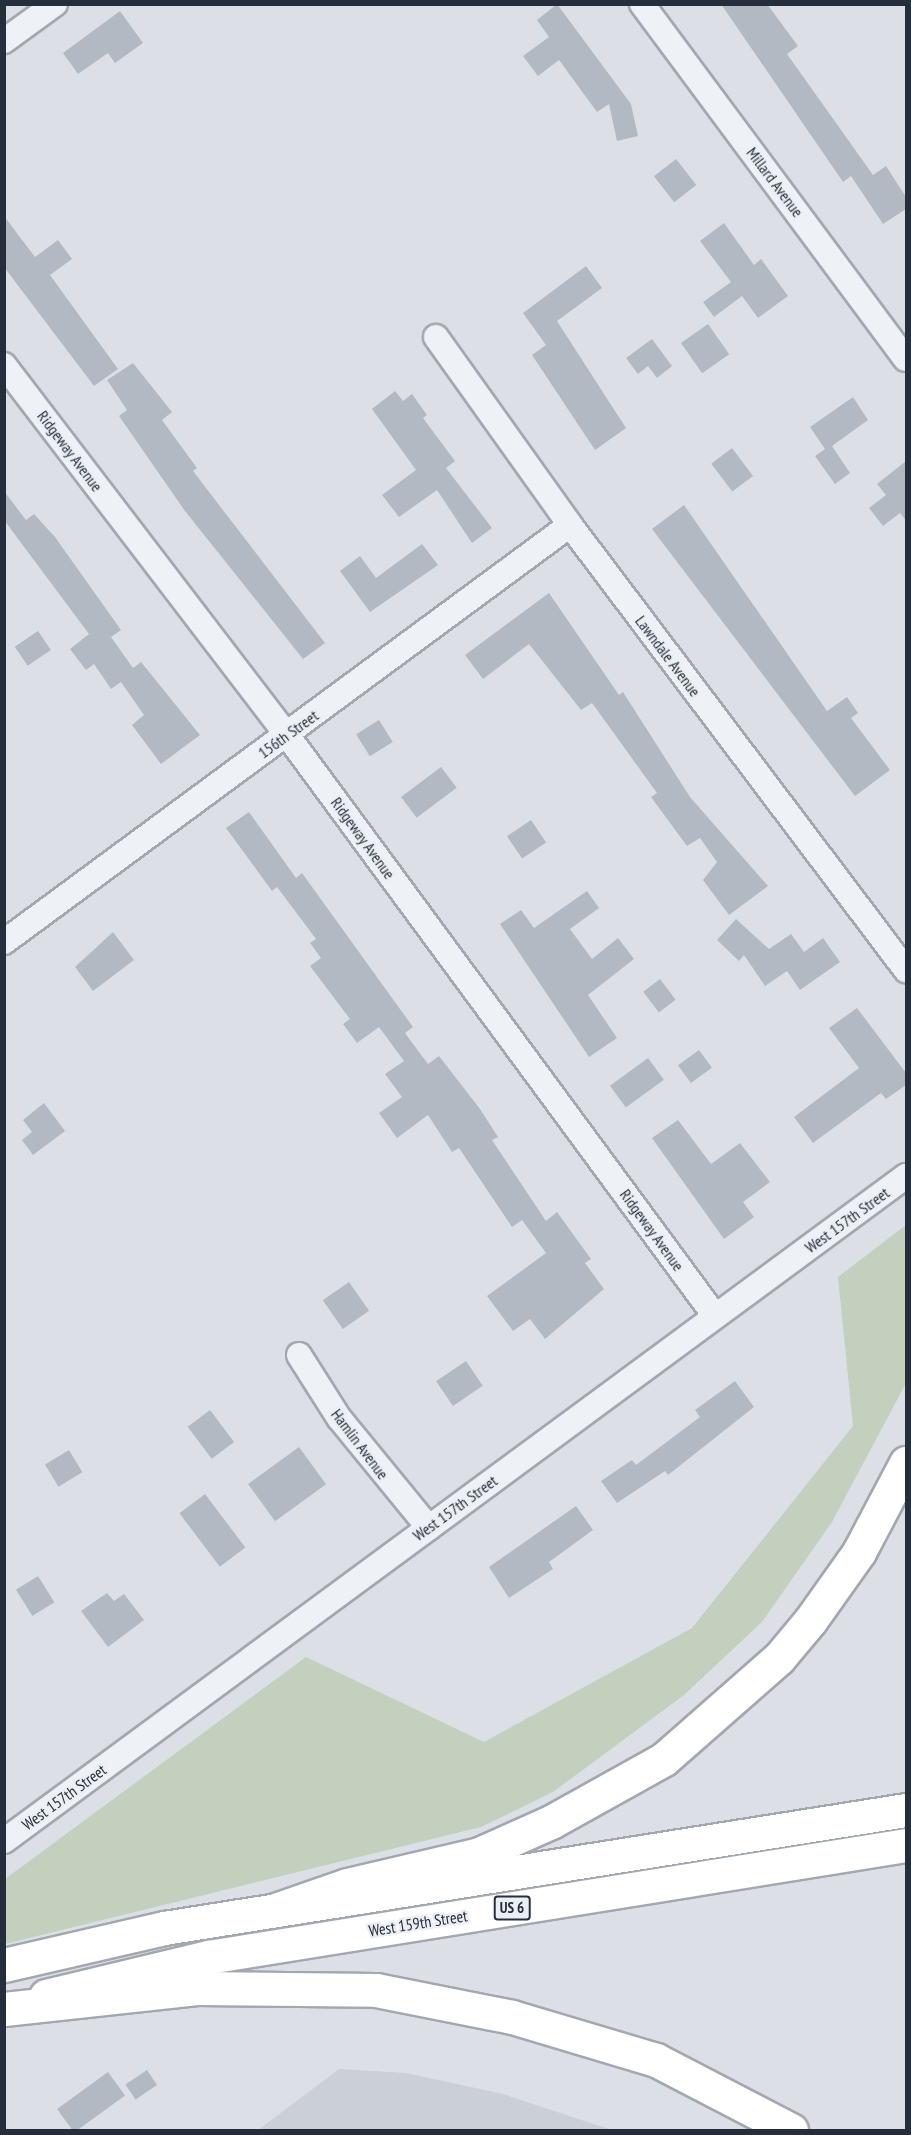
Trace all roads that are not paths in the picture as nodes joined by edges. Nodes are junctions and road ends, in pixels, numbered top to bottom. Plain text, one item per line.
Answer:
1 (55, 4) edge
2 (642, 4) edge
3 (4, 41) edge
4 (436, 337) dead end
5 (906, 359) edge
6 (4, 366) edge
7 (570, 525) junction
8 (287, 735) junction
9 (4, 942) edge
10 (906, 970) edge
11 (906, 1176) edge
12 (716, 1316) junction
13 (298, 1355) dead end
14 (906, 1463) edge
15 (429, 1528) junction
16 (906, 1810) edge
17 (4, 1841) edge
18 (906, 1845) edge
19 (275, 1910) junction
20 (4, 1965) edge
21 (4, 2009) edge
22 (790, 2130) edge

1 - 3 street
2 - 5 street, Millard Avenue
4 - 7 street, Lawndale Avenue
6 - 8 street, Ridgeway Avenue
7 - 8 street, 156th Street
7 - 10 street, Lawndale Avenue
8 - 9 street, 156th Street
8 - 12 street, Ridgeway Avenue
11 - 12 street, West 157th Street
12 - 15 street, West 157th Street
13 - 15 street, Hamlin Avenue
14 - 19 main road
15 - 17 street, West 157th Street
16 - 19 main road, US 6
18 - 21 main road, West 159th Street / US 6
19 - 20 main road, US 6
21 - 22 main road

